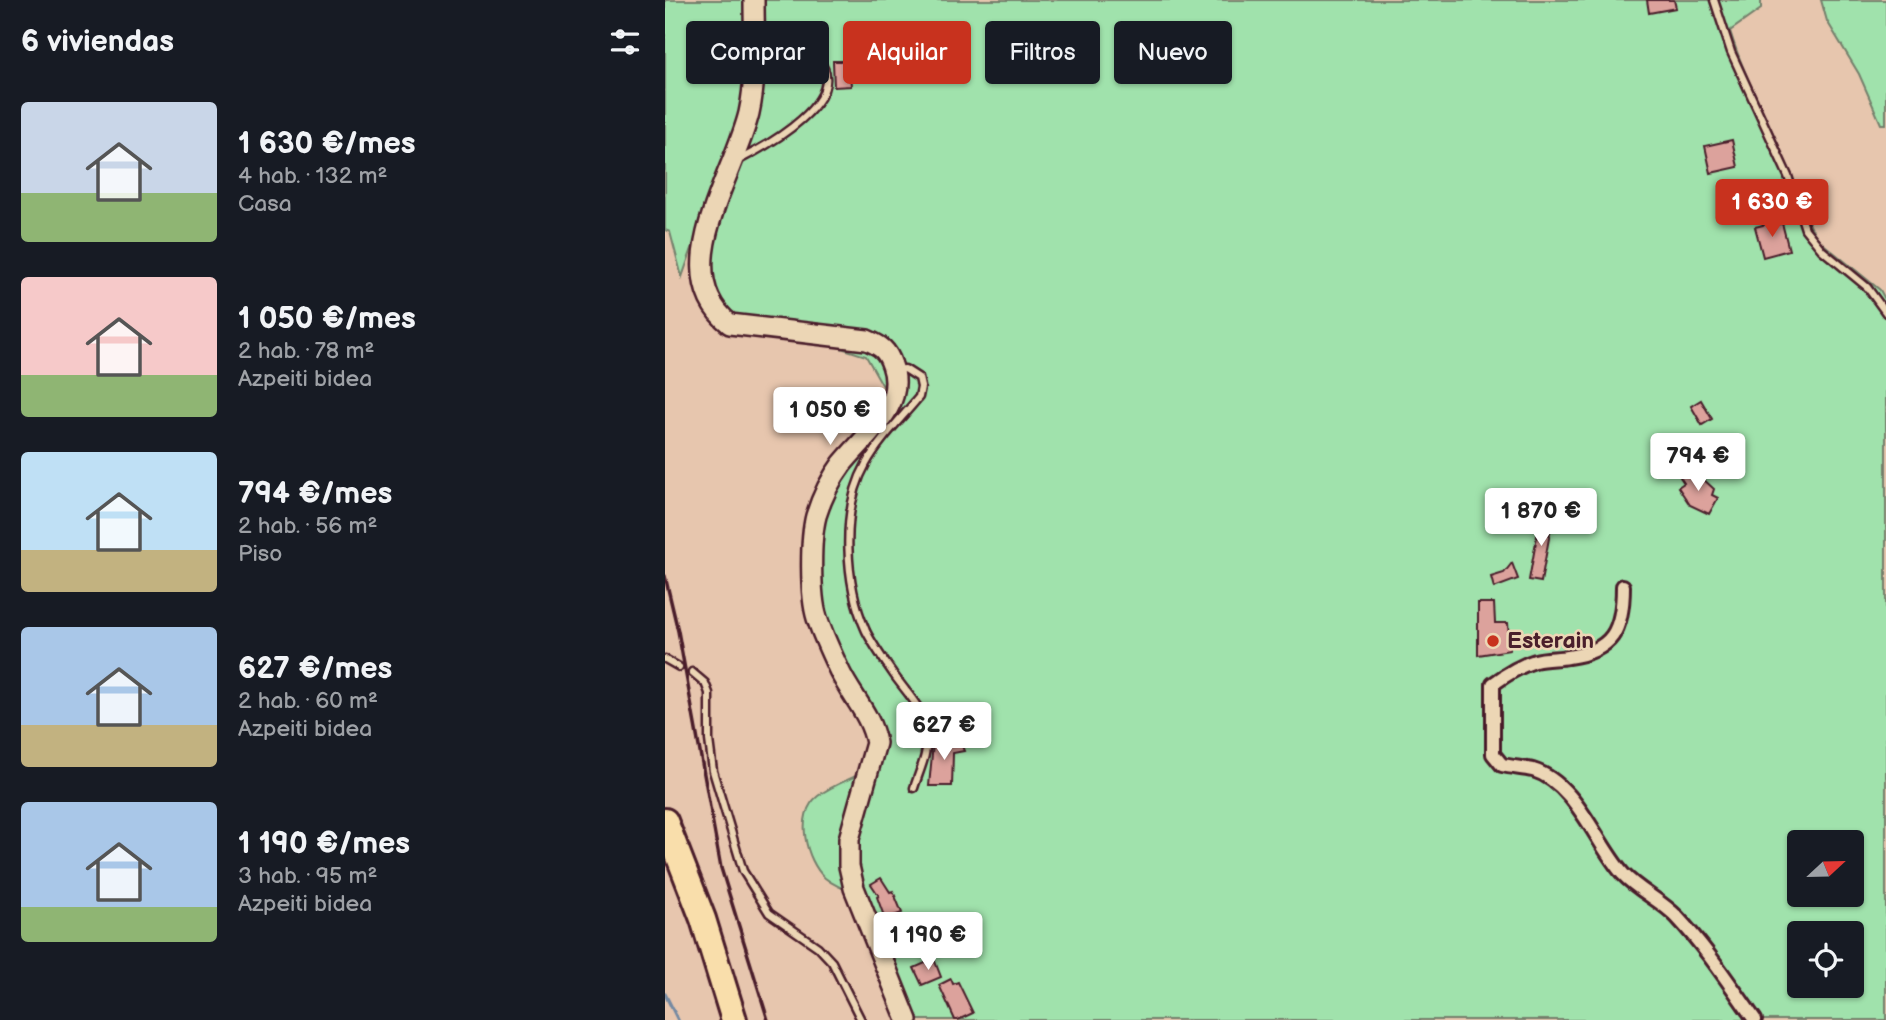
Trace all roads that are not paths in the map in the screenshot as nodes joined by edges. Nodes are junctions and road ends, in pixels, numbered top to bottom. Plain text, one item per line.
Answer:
1 (754, 0) edge
2 (1714, 0) edge
3 (754, 21) edge
4 (751, 84) edge
5 (823, 84) edge
6 (730, 164) junction
7 (1886, 313) edge
8 (894, 371) junction
9 (1623, 586) dead end
10 (665, 659) edge
11 (678, 667) dead end
12 (692, 672) dead end
13 (914, 788) dead end
14 (665, 821) edge
15 (665, 863) edge
16 (716, 1020) edge
17 (734, 1020) edge
18 (861, 1020) edge
19 (907, 1020) edge
20 (1755, 1020) edge

1 - 3 main road
2 - 7 lane
4 - 6 main road
5 - 6 lane
6 - 8 main road
8 - 13 lane
8 - 19 main road
9 - 20 street
10 - 11 lane
12 - 18 lane
14 - 17 highway
15 - 16 highway

